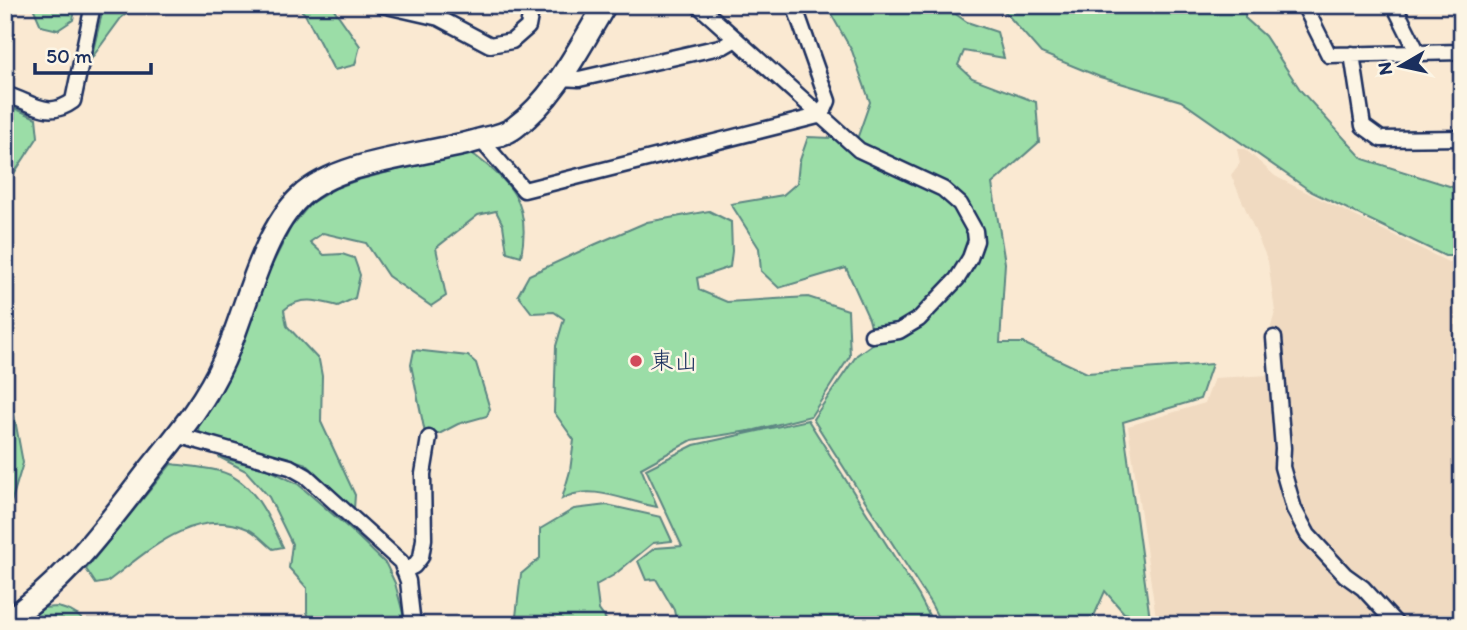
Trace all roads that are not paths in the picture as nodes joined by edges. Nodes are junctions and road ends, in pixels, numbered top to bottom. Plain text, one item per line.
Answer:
1 (93, 5) edge
2 (382, 5) edge
3 (532, 5) edge
4 (605, 5) edge
5 (698, 5) edge
6 (794, 5) edge
7 (1304, 5) edge
8 (1394, 5) edge
9 (441, 12) edge
10 (736, 39) junction
11 (1462, 52) edge
12 (1418, 53) junction
13 (1352, 54) junction
14 (561, 78) junction
15 (5, 94) edge
16 (822, 115) junction
17 (1462, 138) edge
18 (481, 140) junction
19 (872, 335) dead end
20 (1275, 338) dead end
21 (177, 435) junction
22 (429, 438) dead end
23 (404, 571) junction
24 (5, 622) edge
25 (413, 625) edge
26 (1397, 625) edge

1 - 15 street
2 - 9 street
3 - 9 street
4 - 14 street
5 - 10 street
6 - 16 street
7 - 13 street
8 - 12 street
10 - 14 street
10 - 16 street
11 - 12 street
12 - 13 street
13 - 17 street
14 - 18 street
16 - 18 street
16 - 19 street
18 - 21 street
20 - 26 street
21 - 23 street
21 - 24 street
22 - 23 street
23 - 25 street

